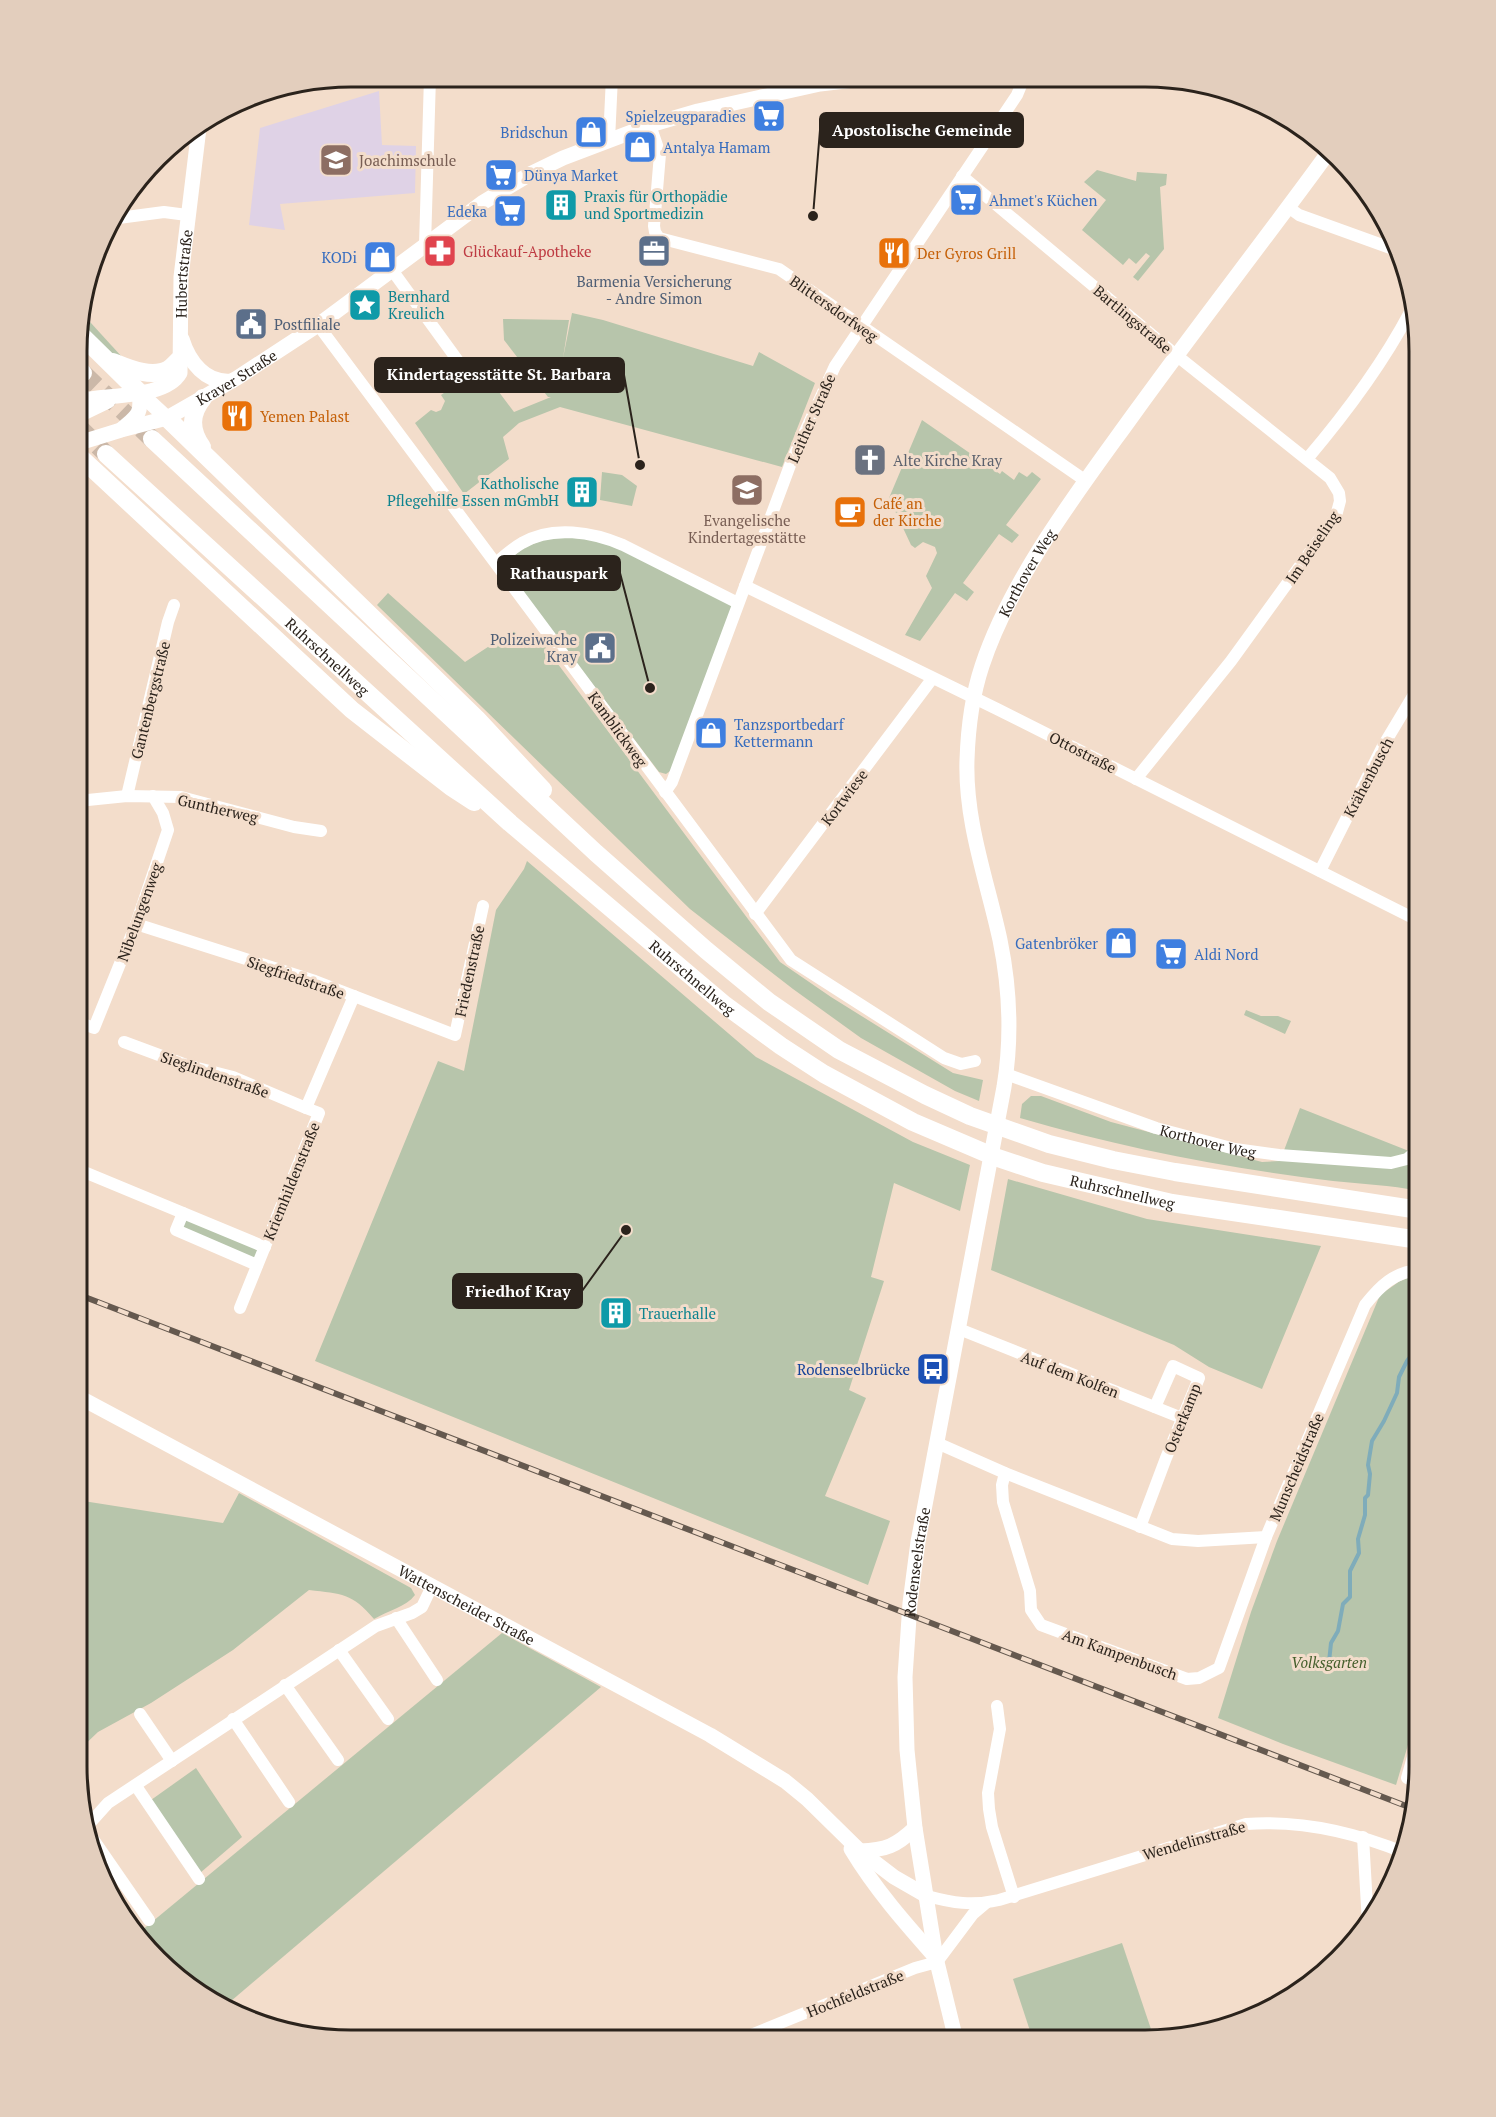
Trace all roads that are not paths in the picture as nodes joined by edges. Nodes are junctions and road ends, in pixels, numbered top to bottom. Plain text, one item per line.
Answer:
1 (430, 87) edge
2 (612, 87) edge
3 (796, 87) edge
4 (1020, 87) edge
5 (651, 125) junction
6 (198, 137) edge
7 (609, 140) junction
8 (1325, 158) edge
9 (962, 176) junction
10 (1288, 207) junction
11 (187, 215) junction
12 (123, 217) edge
13 (425, 245) junction
14 (1388, 247) edge
15 (392, 270) junction
16 (1407, 317) edge
17 (318, 326) junction
18 (862, 328) junction
19 (180, 331) junction
20 (88, 342) edge
21 (1176, 355) junction
22 (104, 358) junction
23 (180, 359) junction
24 (232, 381) junction
25 (477, 387) dead end
26 (139, 392) junction
27 (116, 397) junction
28 (203, 398) junction
29 (87, 399) edge
30 (87, 411) edge
31 (167, 418) junction
32 (121, 430) junction
33 (152, 439) tunnel mouth
34 (87, 441) edge
35 (106, 454) tunnel mouth
36 (1306, 459) junction
37 (87, 463) tunnel mouth
38 (217, 467) junction
39 (1086, 481) junction
40 (496, 563) junction
41 (745, 586) junction
42 (738, 603) junction
43 (174, 605) dead end
44 (933, 679) junction
45 (974, 699) junction
46 (1409, 703) edge
47 (1136, 779) junction
48 (665, 792) junction
49 (127, 796) junction
50 (153, 796) junction
51 (87, 800) edge
52 (510, 823) junction
53 (321, 831) dead end
54 (596, 853) junction
55 (1320, 871) junction
56 (483, 906) dead end
57 (755, 914) junction
58 (1409, 916) edge
59 (136, 924) junction
60 (354, 996) junction
61 (87, 1025) edge
62 (455, 1035) joint
63 (124, 1042) dead end
64 (975, 1061) dead end
65 (1005, 1080) junction
66 (306, 1108) junction
67 (1409, 1157) edge
68 (87, 1173) edge
69 (1409, 1209) edge
70 (183, 1213) junction
71 (1409, 1239) edge
72 (265, 1247) junction
73 (257, 1265) junction
74 (1409, 1271) edge
75 (240, 1308) dead end
76 (959, 1329) junction
77 (87, 1401) edge
78 (1155, 1407) junction
79 (1182, 1418) junction
80 (937, 1443) junction
81 (1005, 1473) junction
82 (1140, 1527) junction
83 (1266, 1537) junction
84 (432, 1586) junction
85 (396, 1618) junction
86 (339, 1650) junction
87 (438, 1680) dead end
88 (285, 1685) junction
89 (997, 1707) dead end
90 (140, 1714) dead end
91 (233, 1719) junction
92 (388, 1719) dead end
93 (338, 1760) dead end
94 (172, 1761) junction
95 (136, 1786) junction
96 (290, 1802) dead end
97 (93, 1820) edge
98 (915, 1828) junction
99 (843, 1836) junction
100 (1363, 1837) junction
101 (1395, 1849) edge
102 (101, 1850) edge
103 (860, 1851) junction
104 (199, 1879) dead end
105 (927, 1896) junction
106 (1014, 1897) junction
107 (986, 1903) junction
108 (1367, 1908) edge
109 (149, 1920) dead end
110 (936, 1960) junction
111 (763, 2030) edge
112 (954, 2030) edge

1 - 13 street
2 - 7 street
3 - 5 main road, Krayer Straße
4 - 9 street, Leither Straße
5 - 7 main road, Krayer Straße
5 - 18 street, Blittersdorfweg
6 - 11 main road, Hubertstraße
7 - 13 main road, Krayer Straße
8 - 10 main road, Korthover Weg
9 - 18 street, Leither Straße
9 - 21 street, Bartlingstraße
10 - 14 street
10 - 21 main road, Korthover Weg
11 - 12 street
11 - 19 main road, Hubertstraße
13 - 15 main road, Krayer Straße
15 - 17 main road, Krayer Straße
15 - 25 street
16 - 36 street
17 - 24 main road, Krayer Straße
17 - 40 street, Kamblickweg
18 - 39 street, Blittersdorfweg
18 - 41 street, Leither Straße
19 - 23 main road, Hubertstraße
19 - 24 main road
20 - 22 highway
21 - 36 street, Bartlingstraße
21 - 39 main road, Korthover Weg
22 - 23 highway
22 - 26 highway
23 - 26 main road, Hubertstraße
24 - 28 main road, Krayer Straße
26 - 27 main road
26 - 31 main road
26 - 32 main road
27 - 29 main road
27 - 30 main road
28 - 31 main road, Krayer Straße
28 - 38 highway
31 - 32 main road, Krayer Straße
31 - 38 highway
32 - 34 main road, Krayer Straße
33 - 54 highway, Ruhrschnellweg
35 - 52 highway, Ruhrschnellweg
36 - 47 street, Im Beiseling
37 - 52 highway
38 - 54 highway
39 - 45 main road, Korthover Weg
40 - 42 street
40 - 48 street, Kamblickweg
41 - 42 street, Leither Straße
41 - 44 street, Ottostraße
42 - 48 street, Leither Straße
43 - 49 street, Gantenbergstraße
44 - 45 street, Ottostraße
44 - 57 street, Kortwiese
45 - 47 street, Ottostraße
45 - 65 main road, Korthover Weg
46 - 55 street, Krähenbusch
47 - 55 street, Ottostraße
48 - 57 street, Kamblickweg
49 - 50 street, Guntherweg
49 - 51 street, Guntherweg
50 - 53 street, Guntherweg
50 - 59 street, Nibelungenweg
52 - 71 highway, Ruhrschnellweg
54 - 69 highway, Ruhrschnellweg
55 - 58 street, Ottostraße
56 - 62 street, Friedenstraße
57 - 64 street, Kamblickweg
59 - 60 street, Siegfriedstraße
59 - 61 street, Nibelungenweg
60 - 62 street, Siegfriedstraße
60 - 66 street, Kriemhildenstraße
63 - 66 street, Sieglindenstraße
65 - 67 street, Korthover Weg
65 - 76 main road, Rodenseelstraße
66 - 72 street, Kriemhildenstraße
68 - 70 street
70 - 72 street
70 - 73 street
72 - 73 street, Kriemhildenstraße
73 - 75 street, Kriemhildenstraße
74 - 83 street, Munscheidstraße
76 - 78 street, Auf dem Kolfen
76 - 80 main road, Rodenseelstraße
77 - 84 main road, Wattenscheider Straße
78 - 79 street, Auf dem Kolfen
78 - 79 street, Osterkamp
79 - 82 street, Osterkamp
80 - 81 street, Munscheidstraße
80 - 98 main road, Rodenseelstraße
81 - 82 street, Munscheidstraße
81 - 83 street, Am Kampenbusch
82 - 83 street, Munscheidstraße
84 - 85 street
84 - 99 main road, Wattenscheider Straße
85 - 86 street
85 - 87 street
86 - 88 street
86 - 92 street
88 - 91 street
88 - 93 street
89 - 106 street
90 - 94 street
91 - 94 street
91 - 96 street
94 - 95 street
95 - 97 street
95 - 104 street
98 - 103 main road
98 - 105 main road, Rodenseelstraße
99 - 103 main road, Wattenscheider Straße
99 - 110 main road, Wattenscheider Straße
100 - 101 street, Wendelinstraße
100 - 106 street, Wendelinstraße
100 - 108 street
102 - 109 street
103 - 105 main road, Wattenscheider Straße
105 - 107 street, Wendelinstraße
105 - 110 main road, Rodenseelstraße
106 - 107 street, Wendelinstraße
107 - 110 street
110 - 111 street, Hochfeldstraße
110 - 112 main road, Rodenseelstraße

